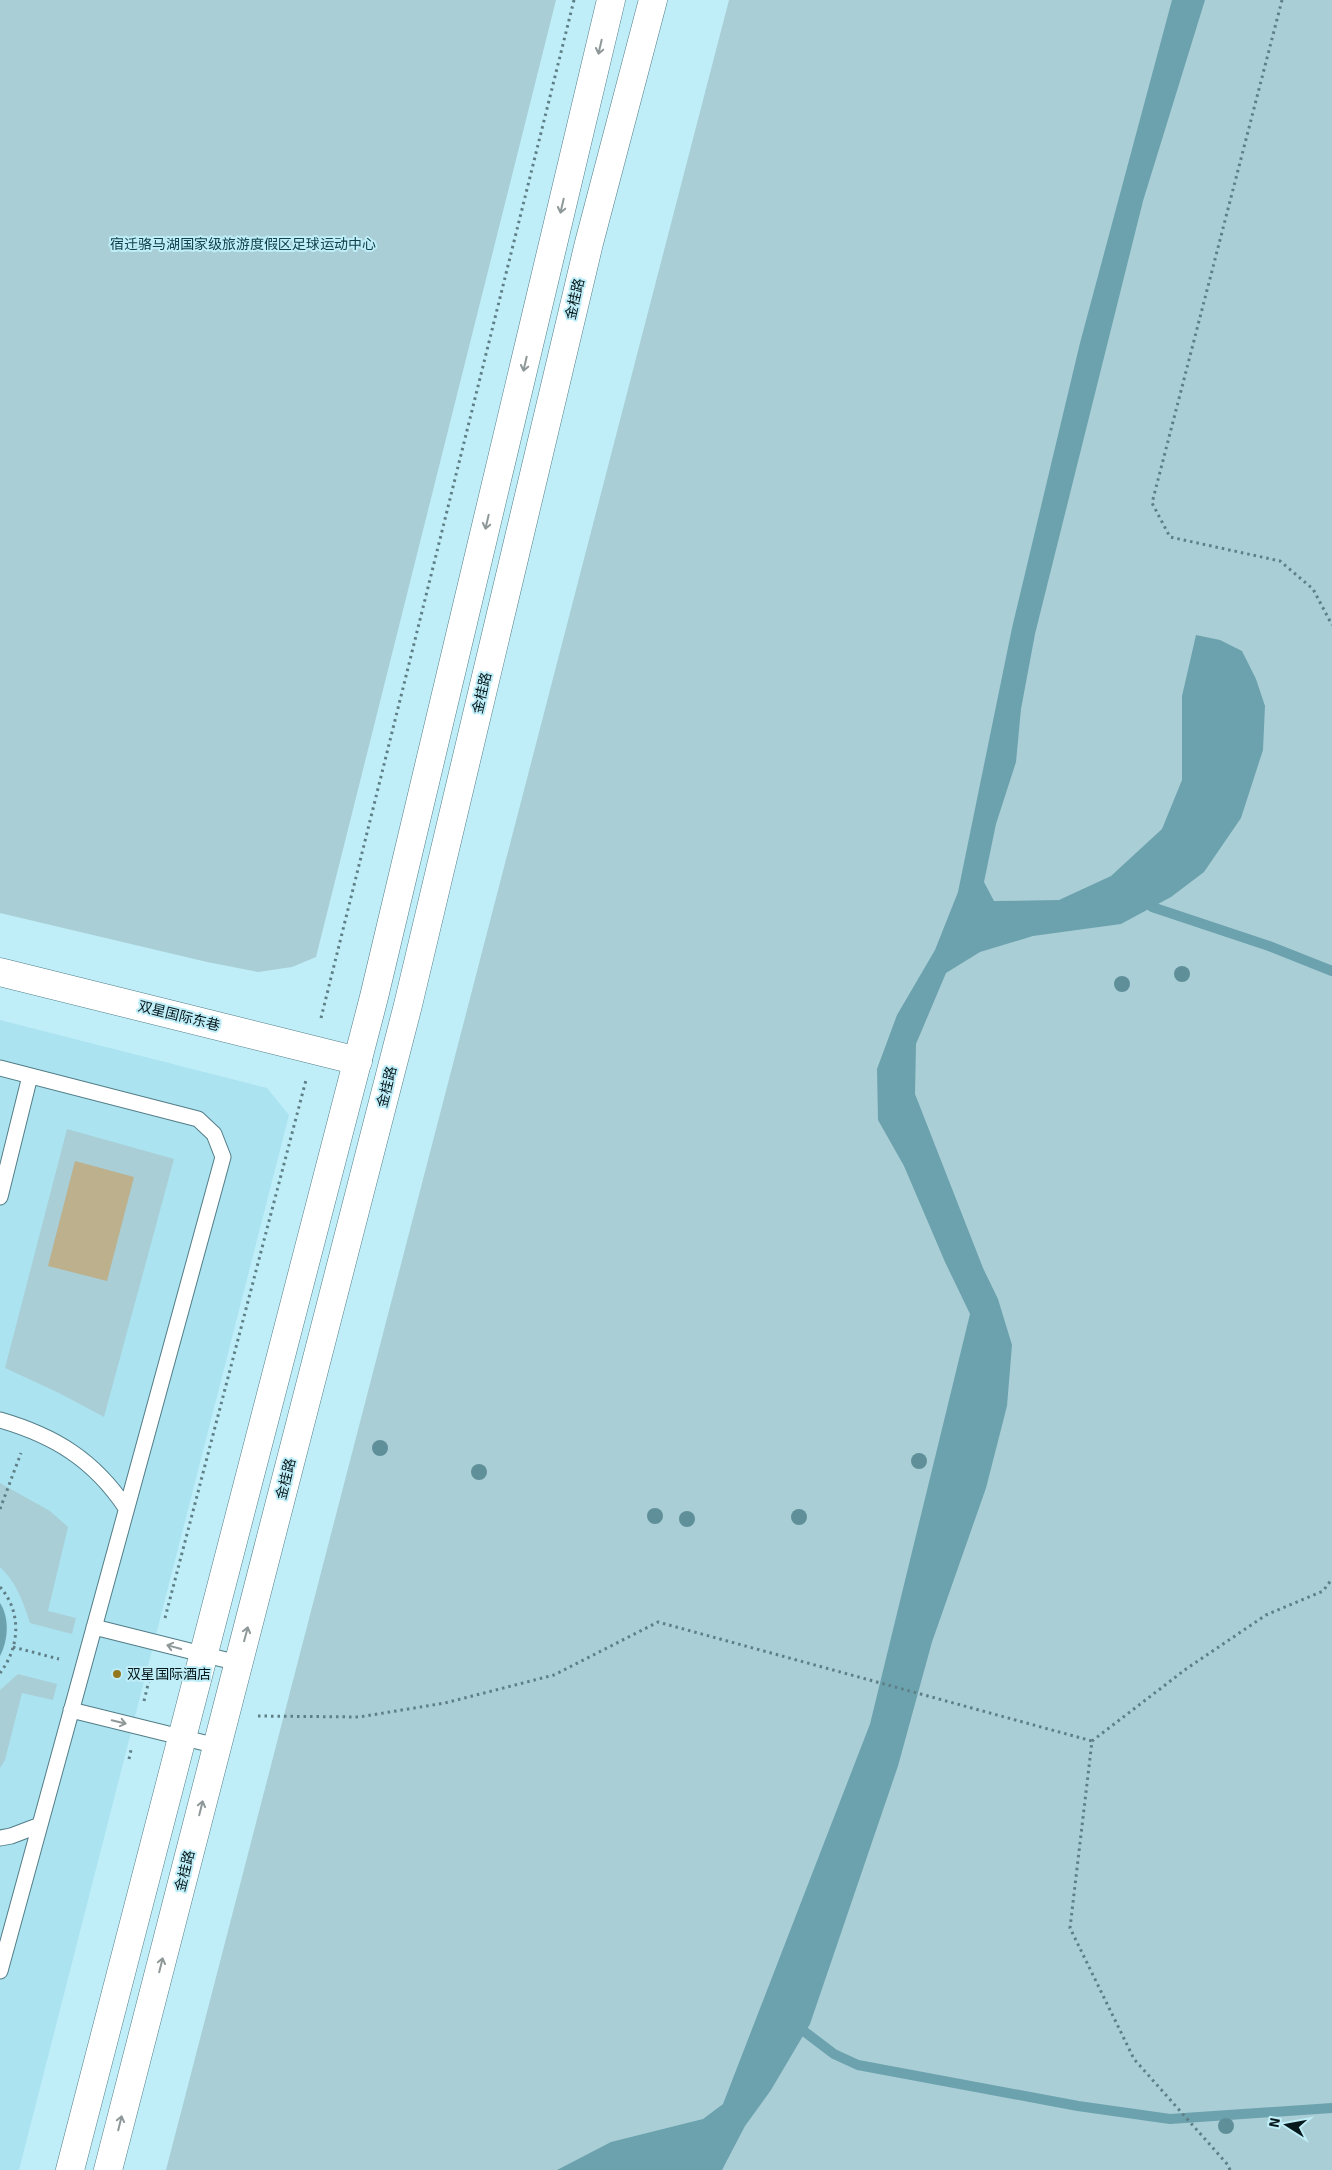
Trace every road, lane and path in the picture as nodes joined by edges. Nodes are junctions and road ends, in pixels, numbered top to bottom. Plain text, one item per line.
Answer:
1 (574, 0) edge
2 (611, 0) edge
3 (652, 0) edge
4 (1282, 0) edge
5 (1332, 625) edge
6 (0, 972) edge
7 (313, 1050) junction
8 (358, 1061) junction
9 (0, 1068) edge
10 (30, 1076) junction
11 (0, 1197) edge
12 (0, 1420) edge
13 (30, 1429) junction
14 (0, 1508) edge
15 (126, 1508) junction
16 (1332, 1579) edge
17 (0, 1587) edge
18 (94, 1627) junction
19 (158, 1642) junction
20 (13, 1647) junction
21 (203, 1654) junction
22 (238, 1663) junction
23 (84, 1666) junction
24 (0, 1673) edge
25 (71, 1710) junction
26 (225, 1716) junction
27 (137, 1726) junction
28 (182, 1738) junction
29 (1092, 1741) junction
30 (217, 1746) junction
31 (128, 1759) dead end
32 (40, 1825) junction
33 (0, 1838) edge
34 (0, 1971) edge
35 (70, 2170) edge
36 (108, 2170) edge
37 (1230, 2170) edge

1 - 7 path
2 -> 8 street
22 -> 3 street, 金桂路
4 - 5 path
6 - 7 street, 双星国际东巷
7 - 8 street, 双星国际东巷
7 - 19 path
8 - 21 street
9 - 10 lane
10 - 11 lane
10 - 15 lane
12 - 13 lane
13 - 14 path
13 - 15 lane
15 - 18 lane
16 - 29 path
17 - 20 path
18 - 19 lane
18 - 23 lane
21 -> 19 lane
19 - 27 path
20 - 23 path
20 - 24 path
21 - 22 lane
21 - 28 street
22 - 26 street, 金桂路
23 - 25 lane
25 -> 27 lane
25 - 32 lane
26 - 29 path
26 - 30 street, 金桂路
27 - 28 lane
27 - 31 path
28 - 30 lane
28 - 35 street
29 - 37 path
36 -> 30 street, 金桂路
32 - 33 lane
32 - 34 lane

